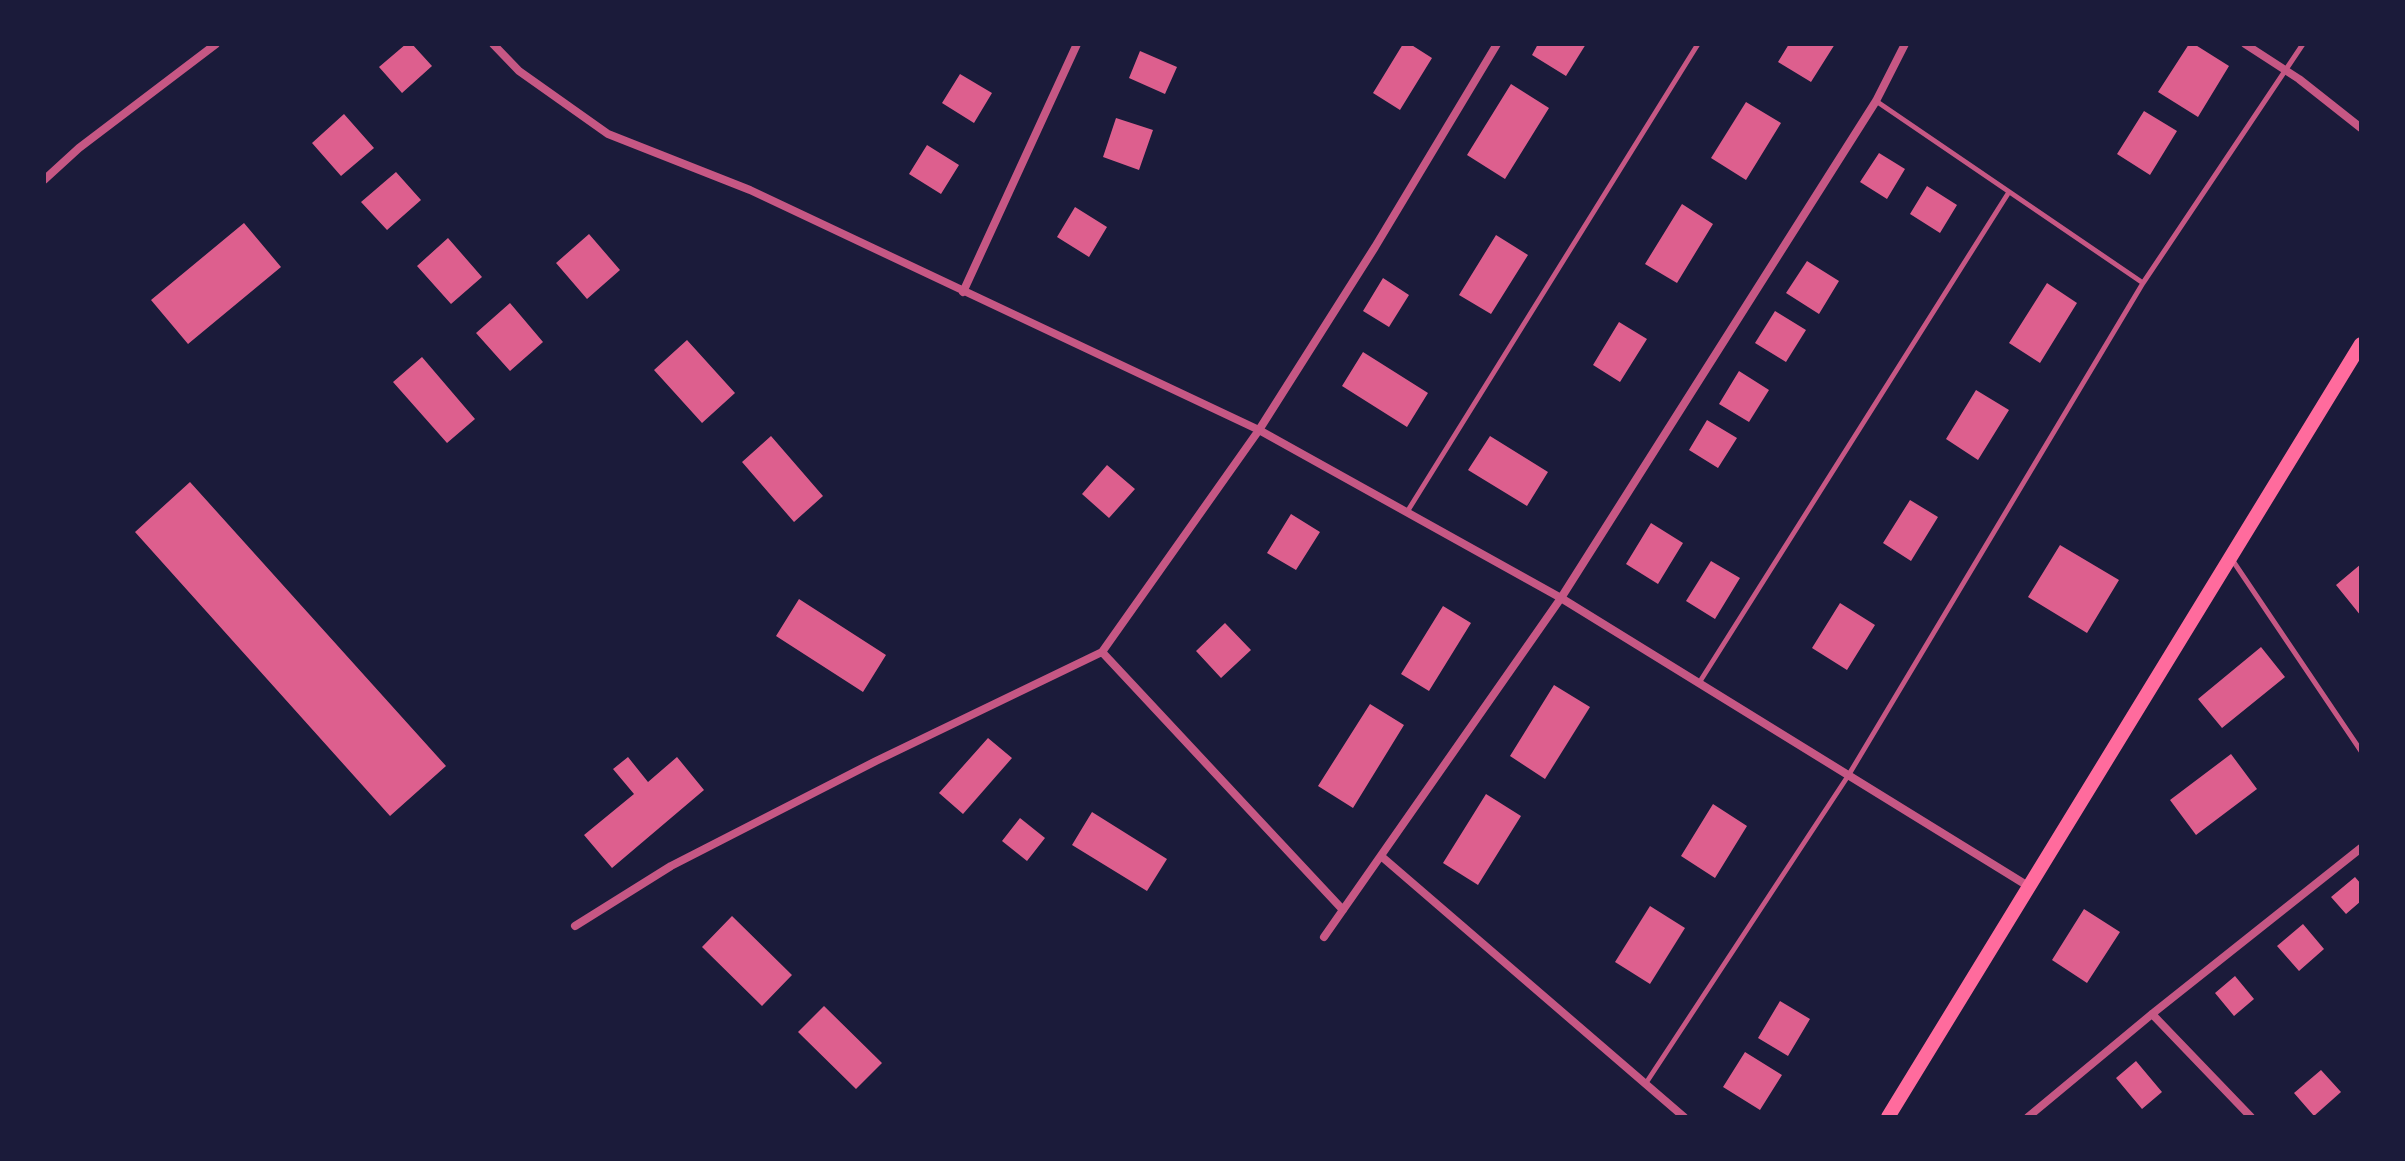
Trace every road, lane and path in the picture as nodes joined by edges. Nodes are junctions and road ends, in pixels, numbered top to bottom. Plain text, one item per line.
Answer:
1 (216, 44) edge
2 (493, 44) edge
3 (1077, 44) edge
4 (1497, 44) edge
5 (1698, 44) edge
6 (1905, 44) edge
7 (2245, 44) edge
8 (2303, 44) edge
9 (2286, 71) junction
10 (1876, 101) junction
11 (2361, 128) edge
12 (44, 180) edge
13 (2009, 192) junction
14 (2143, 283) junction
15 (963, 292) junction
16 (2361, 344) edge
17 (1259, 430) junction
18 (1407, 513) junction
19 (2230, 557) junction
20 (1561, 598) junction
21 (1102, 652) junction
22 (1699, 683) junction
23 (2361, 751) edge
24 (1848, 776) junction
25 (2361, 848) edge
26 (1381, 856) junction
27 (2028, 886) junction
28 (1343, 910) junction
29 (575, 926) dead end
30 (1324, 937) dead end
31 (2152, 1014) junction
32 (1646, 1084) junction
33 (1684, 1117) edge
34 (1888, 1117) edge
35 (2028, 1117) edge
36 (2251, 1117) edge

1 - 12 street
2 - 15 street
3 - 15 street
4 - 17 street
5 - 18 lane
6 - 10 street
7 - 9 street
8 - 9 lane
9 - 11 street
9 - 14 lane
10 - 13 lane
10 - 20 street
13 - 14 lane
13 - 22 lane
14 - 24 lane
15 - 17 street
16 - 19 main road
17 - 18 street
17 - 21 street
18 - 20 street
19 - 23 lane
19 - 27 main road
20 - 22 street
20 - 26 street
21 - 28 street
21 - 29 street
22 - 24 street
24 - 27 street
24 - 32 lane
25 - 31 street
26 - 28 street
26 - 32 street
27 - 34 main road
28 - 30 street
31 - 35 street
31 - 36 street
32 - 33 street

